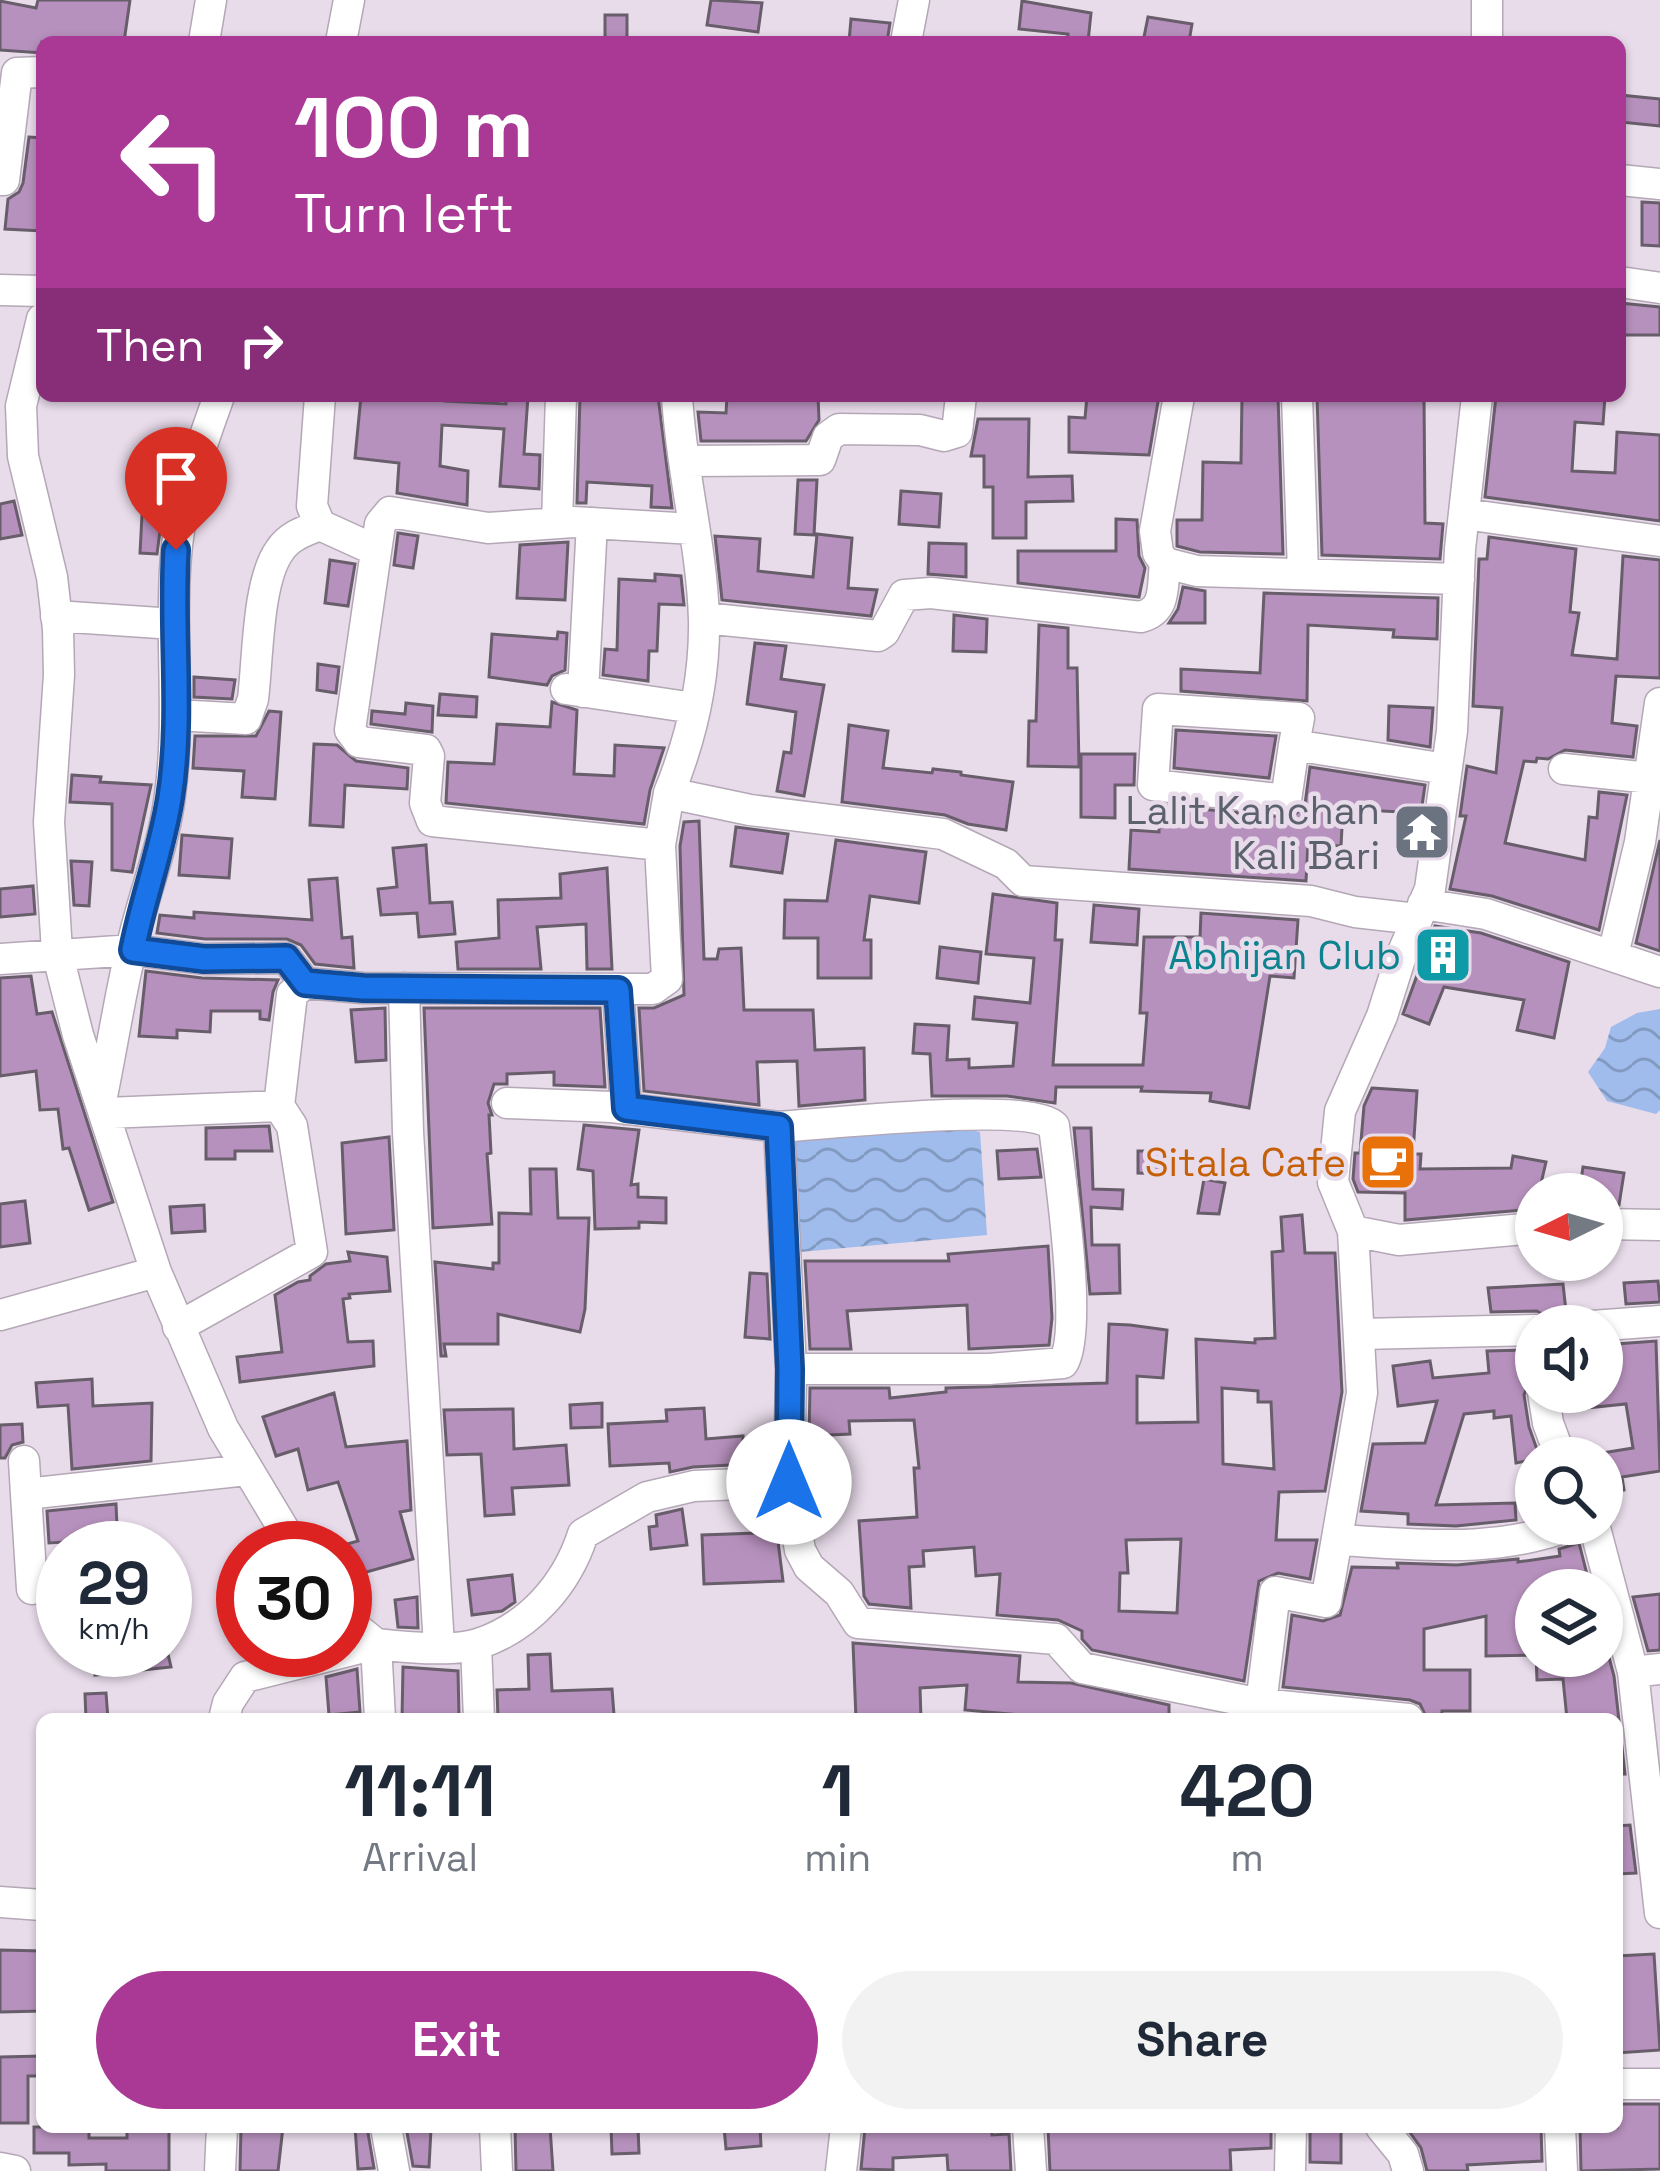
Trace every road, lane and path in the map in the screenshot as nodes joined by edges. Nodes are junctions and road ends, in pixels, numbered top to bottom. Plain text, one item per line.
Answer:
1 (211, 0) edge
2 (349, 0) edge
3 (914, 0) edge
4 (1487, 0) edge
5 (205, 36) edge
6 (342, 36) edge
7 (907, 36) edge
8 (1487, 36) edge
9 (36, 72) edge
10 (0, 180) edge
11 (1626, 181) edge
12 (1660, 184) edge
13 (1626, 283) edge
14 (1660, 288) edge
15 (0, 290) edge
16 (36, 291) edge
17 (36, 344) edge
18 (217, 402) edge
19 (320, 402) edge
20 (561, 402) edge
21 (678, 402) edge
22 (960, 402) edge
23 (1178, 402) edge
24 (1297, 402) edge
25 (1476, 402) edge
26 (685, 460) junction
27 (0, 494) edge
28 (32, 495) junction
29 (1464, 514) junction
30 (557, 523) junction
31 (592, 523) junction
32 (320, 525) junction
33 (694, 529) junction
34 (1660, 541) edge
35 (376, 550) junction
36 (1165, 563) junction
37 (1303, 572) junction
38 (1459, 579) junction
39 (56, 616) junction
40 (704, 618) junction
41 (174, 624) junction
42 (1660, 703) edge
43 (694, 708) junction
44 (176, 715) junction
45 (1294, 745) junction
46 (1446, 769) junction
47 (1564, 769) dead end
48 (1654, 779) edge
49 (669, 794) junction
50 (660, 845) junction
51 (1646, 878) edge
52 (1420, 912) junction
53 (133, 950) junction
54 (57, 952) junction
55 (1613, 955) junction
56 (0, 958) edge
57 (1660, 972) edge
58 (305, 983) junction
59 (404, 988) junction
60 (618, 990) junction
61 (507, 1102) dead end
62 (279, 1106) junction
63 (103, 1107) junction
64 (626, 1108) junction
65 (779, 1127) junction
66 (1623, 1225) edge
67 (1660, 1225) edge
68 (1515, 1230) edge
69 (1353, 1232) junction
70 (156, 1272) junction
71 (0, 1316) edge
72 (1660, 1321) edge
73 (1623, 1324) edge
74 (178, 1327) junction
75 (1515, 1330) edge
76 (1360, 1334) junction
77 (790, 1369) junction
78 (24, 1462) dead end
79 (247, 1470) junction
80 (789, 1482) junction
81 (26, 1494) junction
82 (278, 1521) edge
83 (1337, 1540) junction
84 (1515, 1542) edge
85 (1601, 1545) edge
86 (32, 1589) dead end
87 (372, 1641) edge
88 (376, 1644) junction
89 (476, 1645) junction
90 (439, 1646) junction
91 (1646, 1670) edge
92 (1261, 1704) junction
93 (226, 1713) edge
94 (380, 1713) edge
95 (479, 1713) edge
96 (1349, 1713) edge
97 (1629, 1752) edge
98 (0, 1902) edge
99 (36, 1905) edge
100 (1660, 1913) edge
101 (1623, 2084) edge
102 (1660, 2084) edge
103 (222, 2133) edge
104 (387, 2133) edge
105 (495, 2133) edge
106 (844, 2133) edge
107 (1028, 2133) edge
108 (1291, 2133) edge
109 (1386, 2133) edge
110 (1560, 2133) edge
111 (0, 2168) edge
112 (16, 2171) edge
113 (220, 2171) edge
114 (394, 2171) edge
115 (497, 2171) edge
116 (841, 2171) edge
117 (1031, 2171) edge
118 (1290, 2171) edge
119 (1408, 2171) edge
120 (1562, 2171) edge

1 - 5 street
2 - 6 street
3 - 7 street
4 - 8 street
9 - 10 street
11 - 12 street
13 - 14 street
15 - 16 street
17 - 28 street
18 - 41 street
19 - 32 street
20 - 30 street
21 - 26 street
22 - 26 street
23 - 36 street
24 - 37 street
25 - 29 street
26 - 33 street
27 - 28 street
28 - 39 street
29 - 34 street
29 - 38 street
30 - 31 street
30 - 35 street
31 - 33 street
31 - 43 street
32 - 35 street
32 - 44 street
33 - 40 street
35 - 50 street
36 - 37 street
36 - 40 street
37 - 38 street
38 - 46 street
39 - 41 street
39 - 54 street
40 - 43 street
41 - 44 street
42 - 48 street
43 - 49 street
44 - 53 street
45 - 45 street
45 - 46 street
46 - 52 street
47 - 48 street
48 - 51 street
49 - 50 street
49 - 52 street
50 - 60 street
51 - 55 street
52 - 55 street
52 - 69 street
53 - 54 street
53 - 58 street
53 - 63 street
54 - 56 street
54 - 63 street
55 - 57 street
58 - 59 street
58 - 62 street
59 - 60 street
59 - 90 street
60 - 64 street
61 - 64 street
62 - 63 street
62 - 74 street
63 - 70 street
64 - 65 street
65 - 77 street
65 - 77 street
66 - 67 street
68 - 69 street
69 - 76 street
70 - 71 street
70 - 74 street
72 - 73 street
74 - 79 street
75 - 76 street
76 - 83 street
77 - 80 street
78 - 81 street
79 - 81 street
79 - 82 street
80 - 89 street
80 - 92 street
81 - 86 street
83 - 84 street
83 - 92 street
85 - 91 street
87 - 88 street
88 - 90 street
88 - 93 street
88 - 94 street
89 - 90 street
89 - 95 street
91 - 97 street
92 - 96 street
97 - 100 street
98 - 99 street
101 - 102 street
103 - 113 street
104 - 114 street
105 - 115 street
106 - 116 street
107 - 117 street
108 - 118 street
109 - 119 street
110 - 120 street
111 - 112 street

